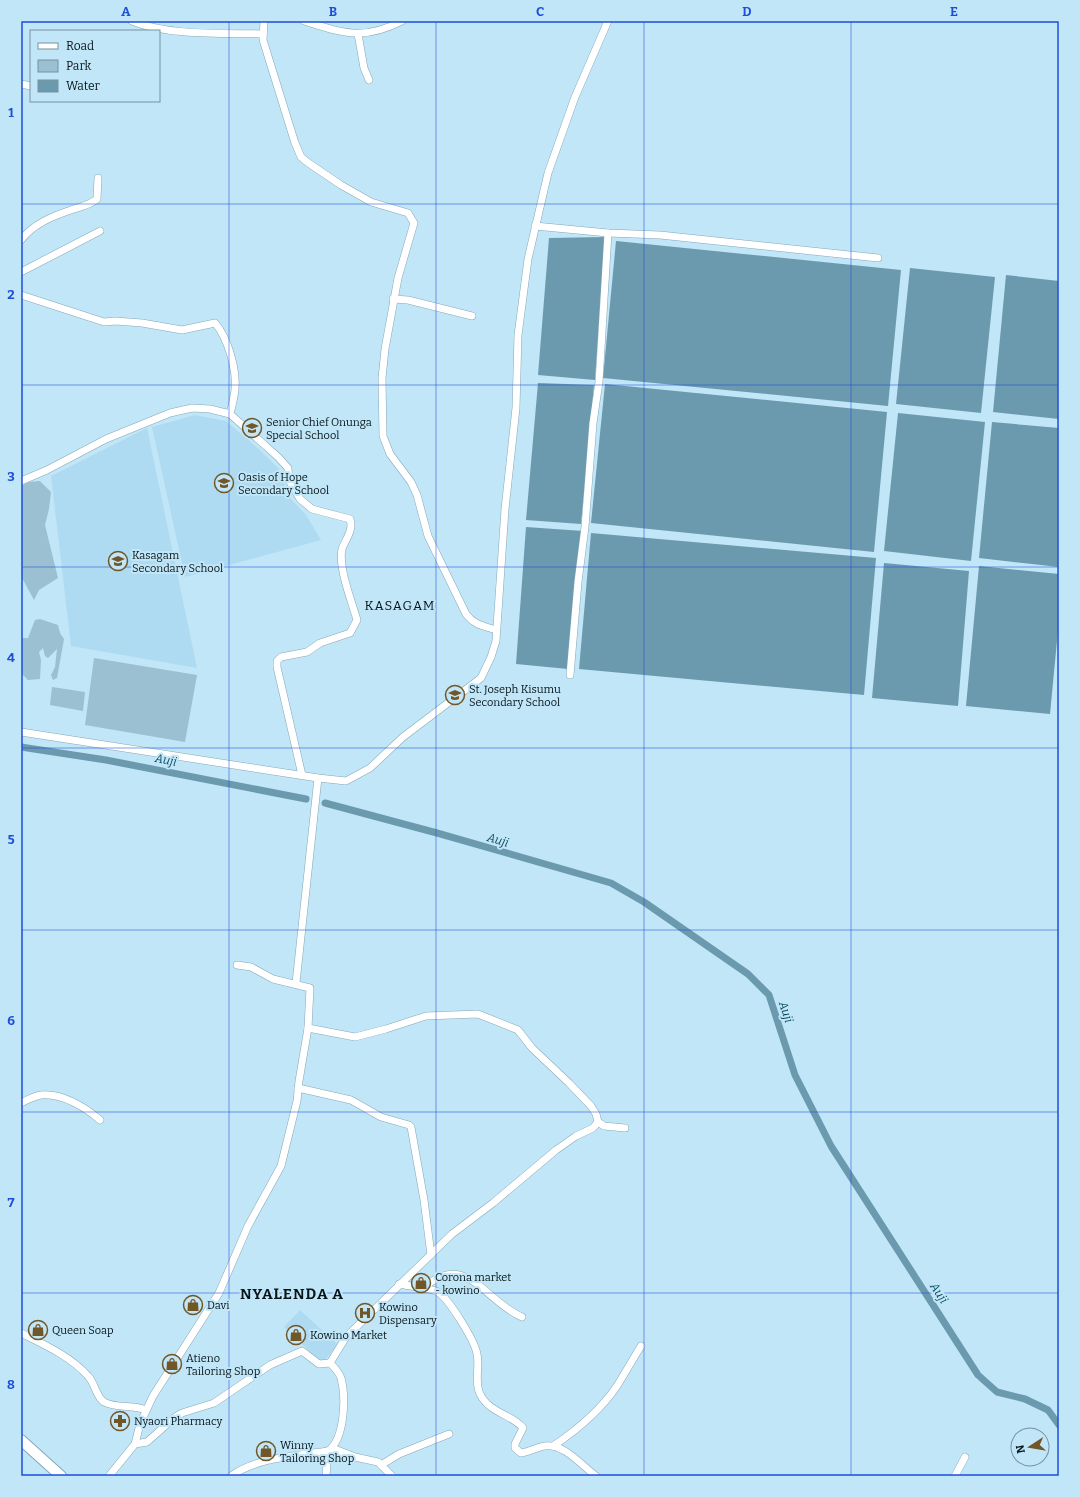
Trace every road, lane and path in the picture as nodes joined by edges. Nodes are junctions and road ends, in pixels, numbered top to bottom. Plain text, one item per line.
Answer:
1 (132, 21) edge
2 (264, 21) edge
3 (304, 21) edge
4 (402, 21) edge
5 (608, 21) edge
6 (263, 34) junction
7 (358, 34) junction
8 (369, 80) dead end
9 (98, 178) dead end
10 (535, 226) junction
11 (100, 231) dead end
12 (608, 233) junction
13 (21, 240) edge
14 (878, 258) dead end
15 (21, 272) edge
16 (21, 295) edge
17 (393, 300) junction
18 (472, 316) dead end
19 (230, 414) junction
20 (21, 481) edge
21 (496, 630) junction
22 (570, 675) dead end
23 (21, 732) edge
24 (302, 775) junction
25 (318, 778) junction
26 (236, 965) dead end
27 (296, 983) junction
28 (308, 1028) junction
29 (298, 1088) junction
30 (21, 1103) edge
31 (100, 1120) dead end
32 (598, 1122) junction
33 (625, 1128) dead end
34 (431, 1255) junction
35 (399, 1284) junction
36 (422, 1289) junction
37 (522, 1317) dead end
38 (21, 1333) edge
39 (641, 1346) dead end
40 (330, 1363) junction
41 (146, 1410) junction
42 (449, 1434) dead end
43 (21, 1440) edge
44 (135, 1444) junction
45 (553, 1446) junction
46 (330, 1449) junction
47 (965, 1456) dead end
48 (381, 1464) junction
49 (61, 1476) edge
50 (109, 1476) edge
51 (231, 1476) edge
52 (326, 1476) edge
53 (392, 1476) edge
54 (596, 1476) edge
55 (955, 1476) edge

1 - 6 street
2 - 6 street
3 - 7 street
4 - 7 street
5 - 10 street
6 - 17 street
7 - 8 street
9 - 13 street
10 - 12 street
10 - 21 street
11 - 15 street
12 - 14 street
12 - 22 street
16 - 19 street
17 - 18 street
17 - 21 street
19 - 20 street
19 - 24 street
21 - 25 street
23 - 24 street
24 - 25 street
25 - 27 street
26 - 27 street
27 - 28 street
28 - 29 street
28 - 32 street
29 - 34 street
29 - 41 street
30 - 31 street
32 - 33 street
32 - 34 street
34 - 35 street
35 - 36 street
35 - 40 street
36 - 37 street
36 - 45 street
38 - 41 street
39 - 45 street
40 - 44 street
40 - 46 street
41 - 44 street
42 - 48 street
43 - 49 main road
44 - 50 street
45 - 54 street
46 - 48 street
46 - 51 street
46 - 52 street
47 - 55 street
48 - 53 street

